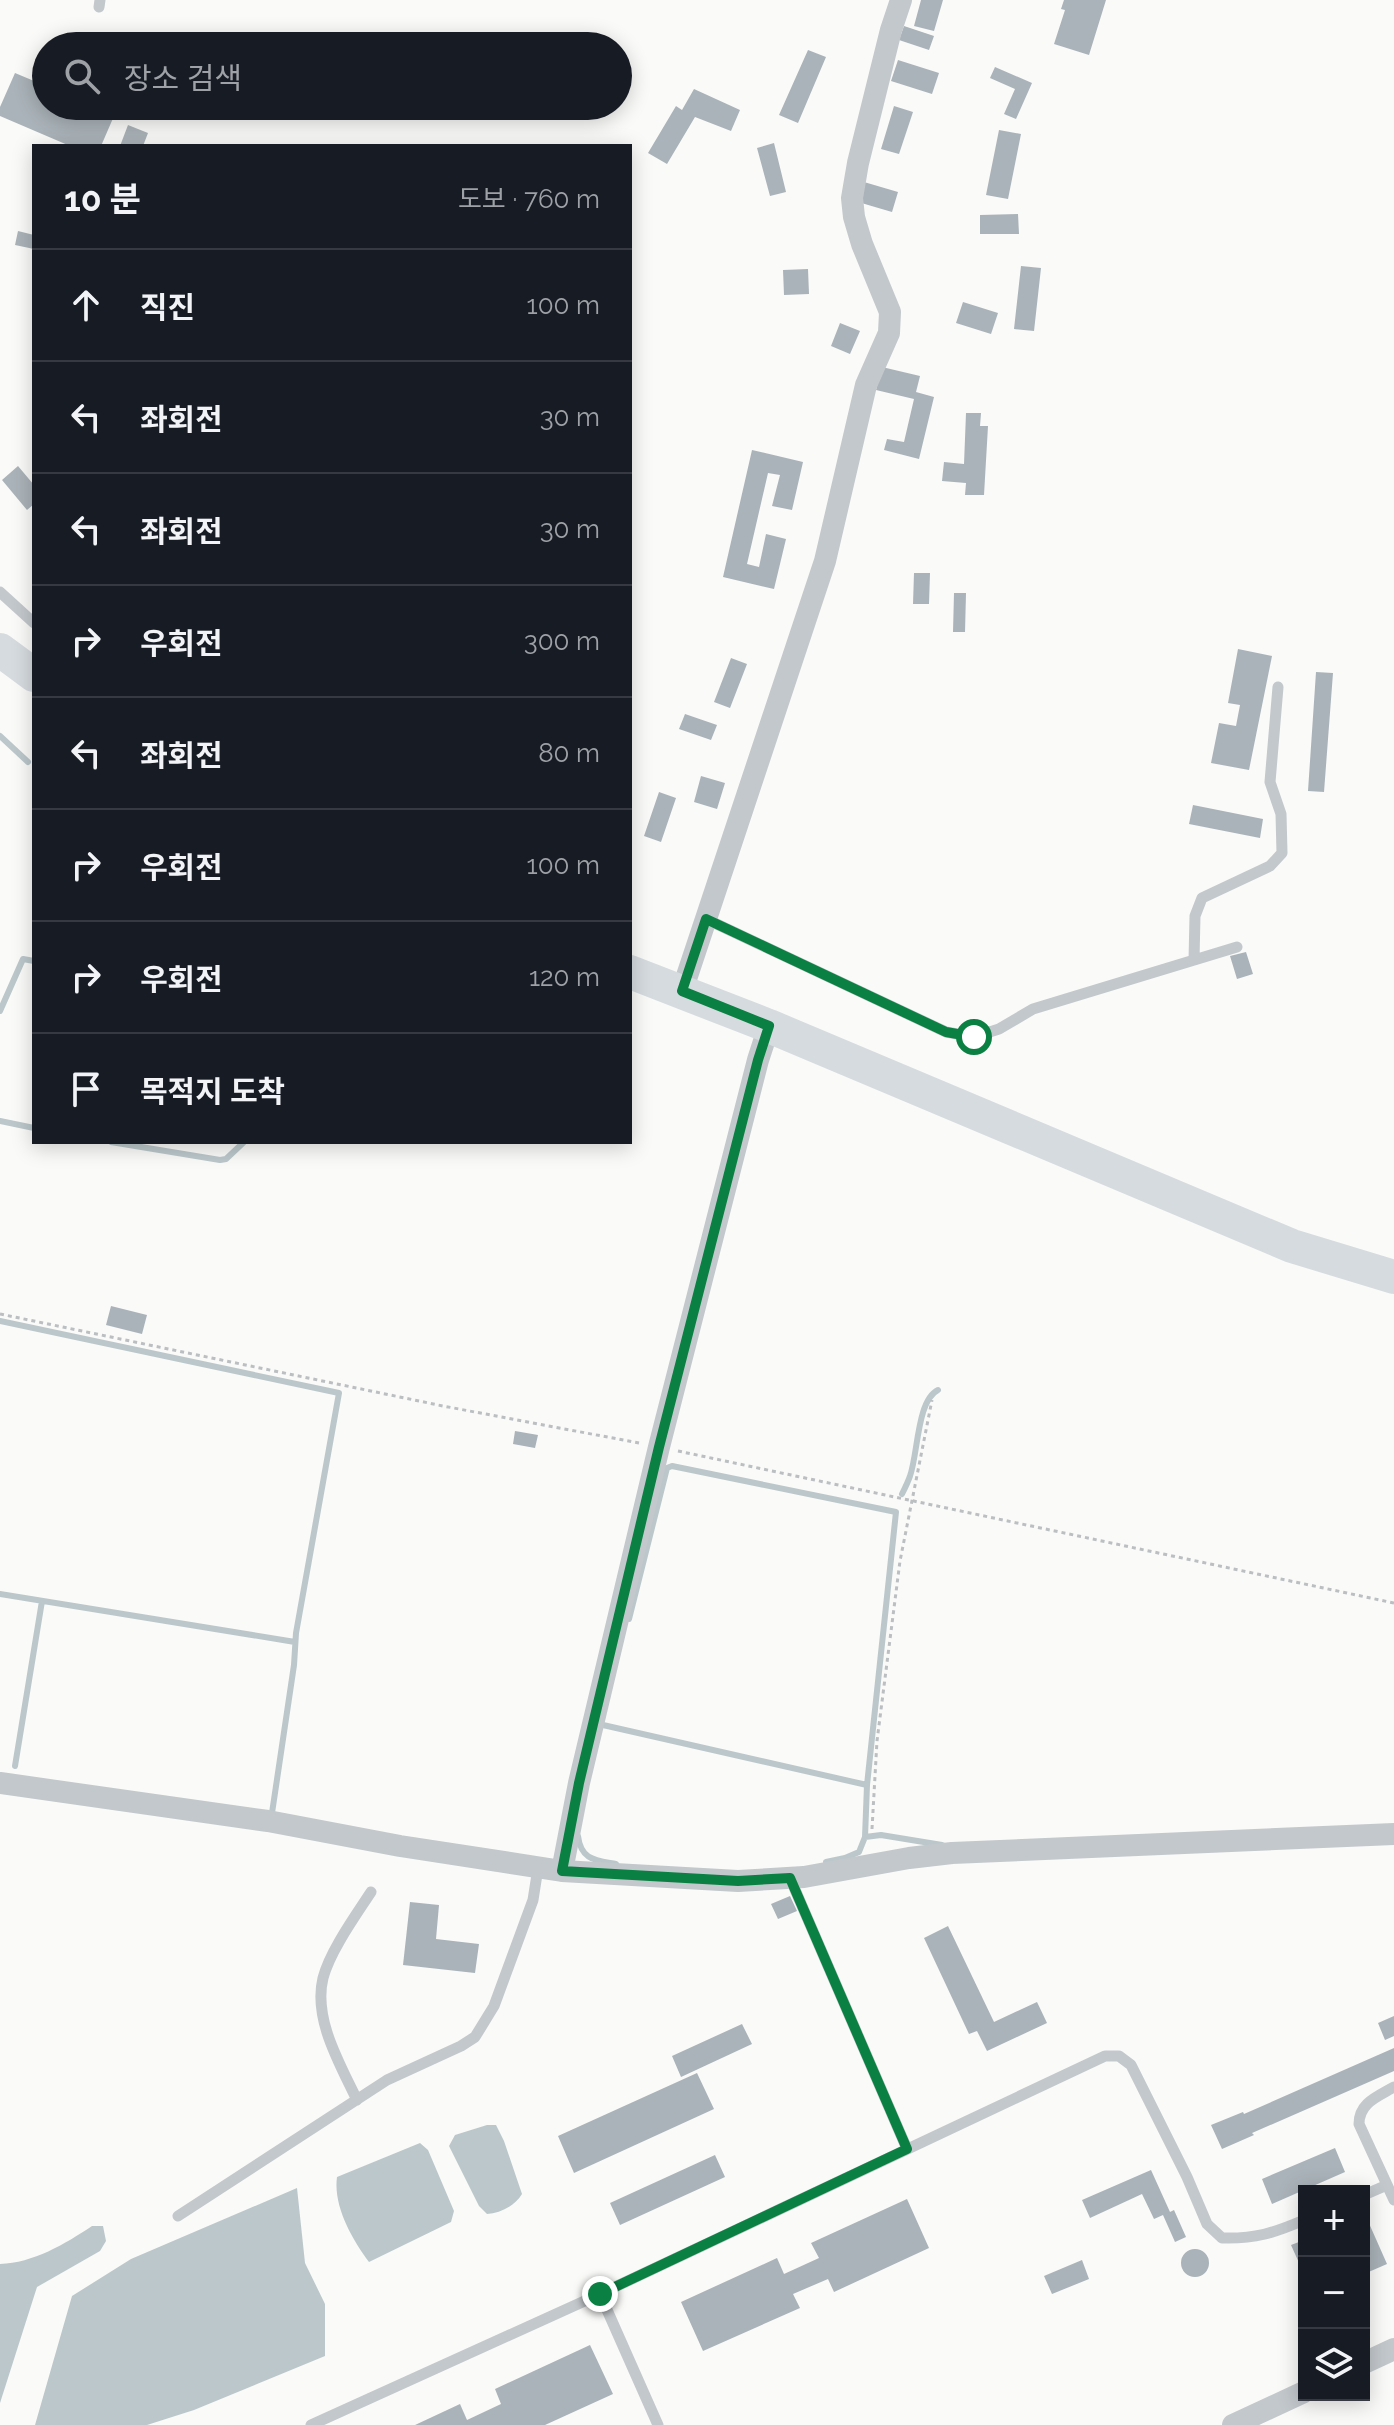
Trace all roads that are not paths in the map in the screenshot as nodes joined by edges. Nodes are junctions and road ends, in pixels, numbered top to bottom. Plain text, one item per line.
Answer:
1 (901, 0) edge
2 (0, 592) edge
3 (32, 621) edge
4 (0, 650) edge
5 (32, 674) edge
6 (1278, 687) dead end
7 (706, 919) junction
8 (1237, 947) dead end
9 (1194, 960) junction
10 (632, 973) edge
11 (682, 991) junction
12 (769, 1026) junction
13 (1394, 1277) edge
14 (0, 1783) edge
15 (1394, 1834) edge
16 (538, 1868) junction
17 (562, 1871) junction
18 (790, 1878) junction
19 (371, 1892) dead end
20 (1394, 2087) edge
21 (357, 2100) junction
22 (907, 2149) junction
23 (1387, 2185) junction
24 (1370, 2192) edge
25 (1394, 2200) edge
26 (178, 2216) dead end
27 (1298, 2222) edge
28 (600, 2294) junction
29 (1394, 2349) edge
30 (1370, 2360) edge
31 (1298, 2395) edge
32 (311, 2425) edge
33 (658, 2425) edge
34 (1233, 2425) edge

1 - 7 street
2 - 3 lane
4 - 5 main road
6 - 9 lane
7 - 9 lane
7 - 11 street
8 - 9 lane
10 - 11 main road
11 - 12 main road
12 - 13 main road
12 - 17 street
14 - 16 street
15 - 18 street
16 - 17 street
16 - 21 lane
17 - 18 street
18 - 22 lane
19 - 21 lane
20 - 23 lane
21 - 26 lane
22 - 27 lane
22 - 28 lane
23 - 24 lane
23 - 25 lane
28 - 32 lane
28 - 33 lane
29 - 30 street
31 - 34 street

